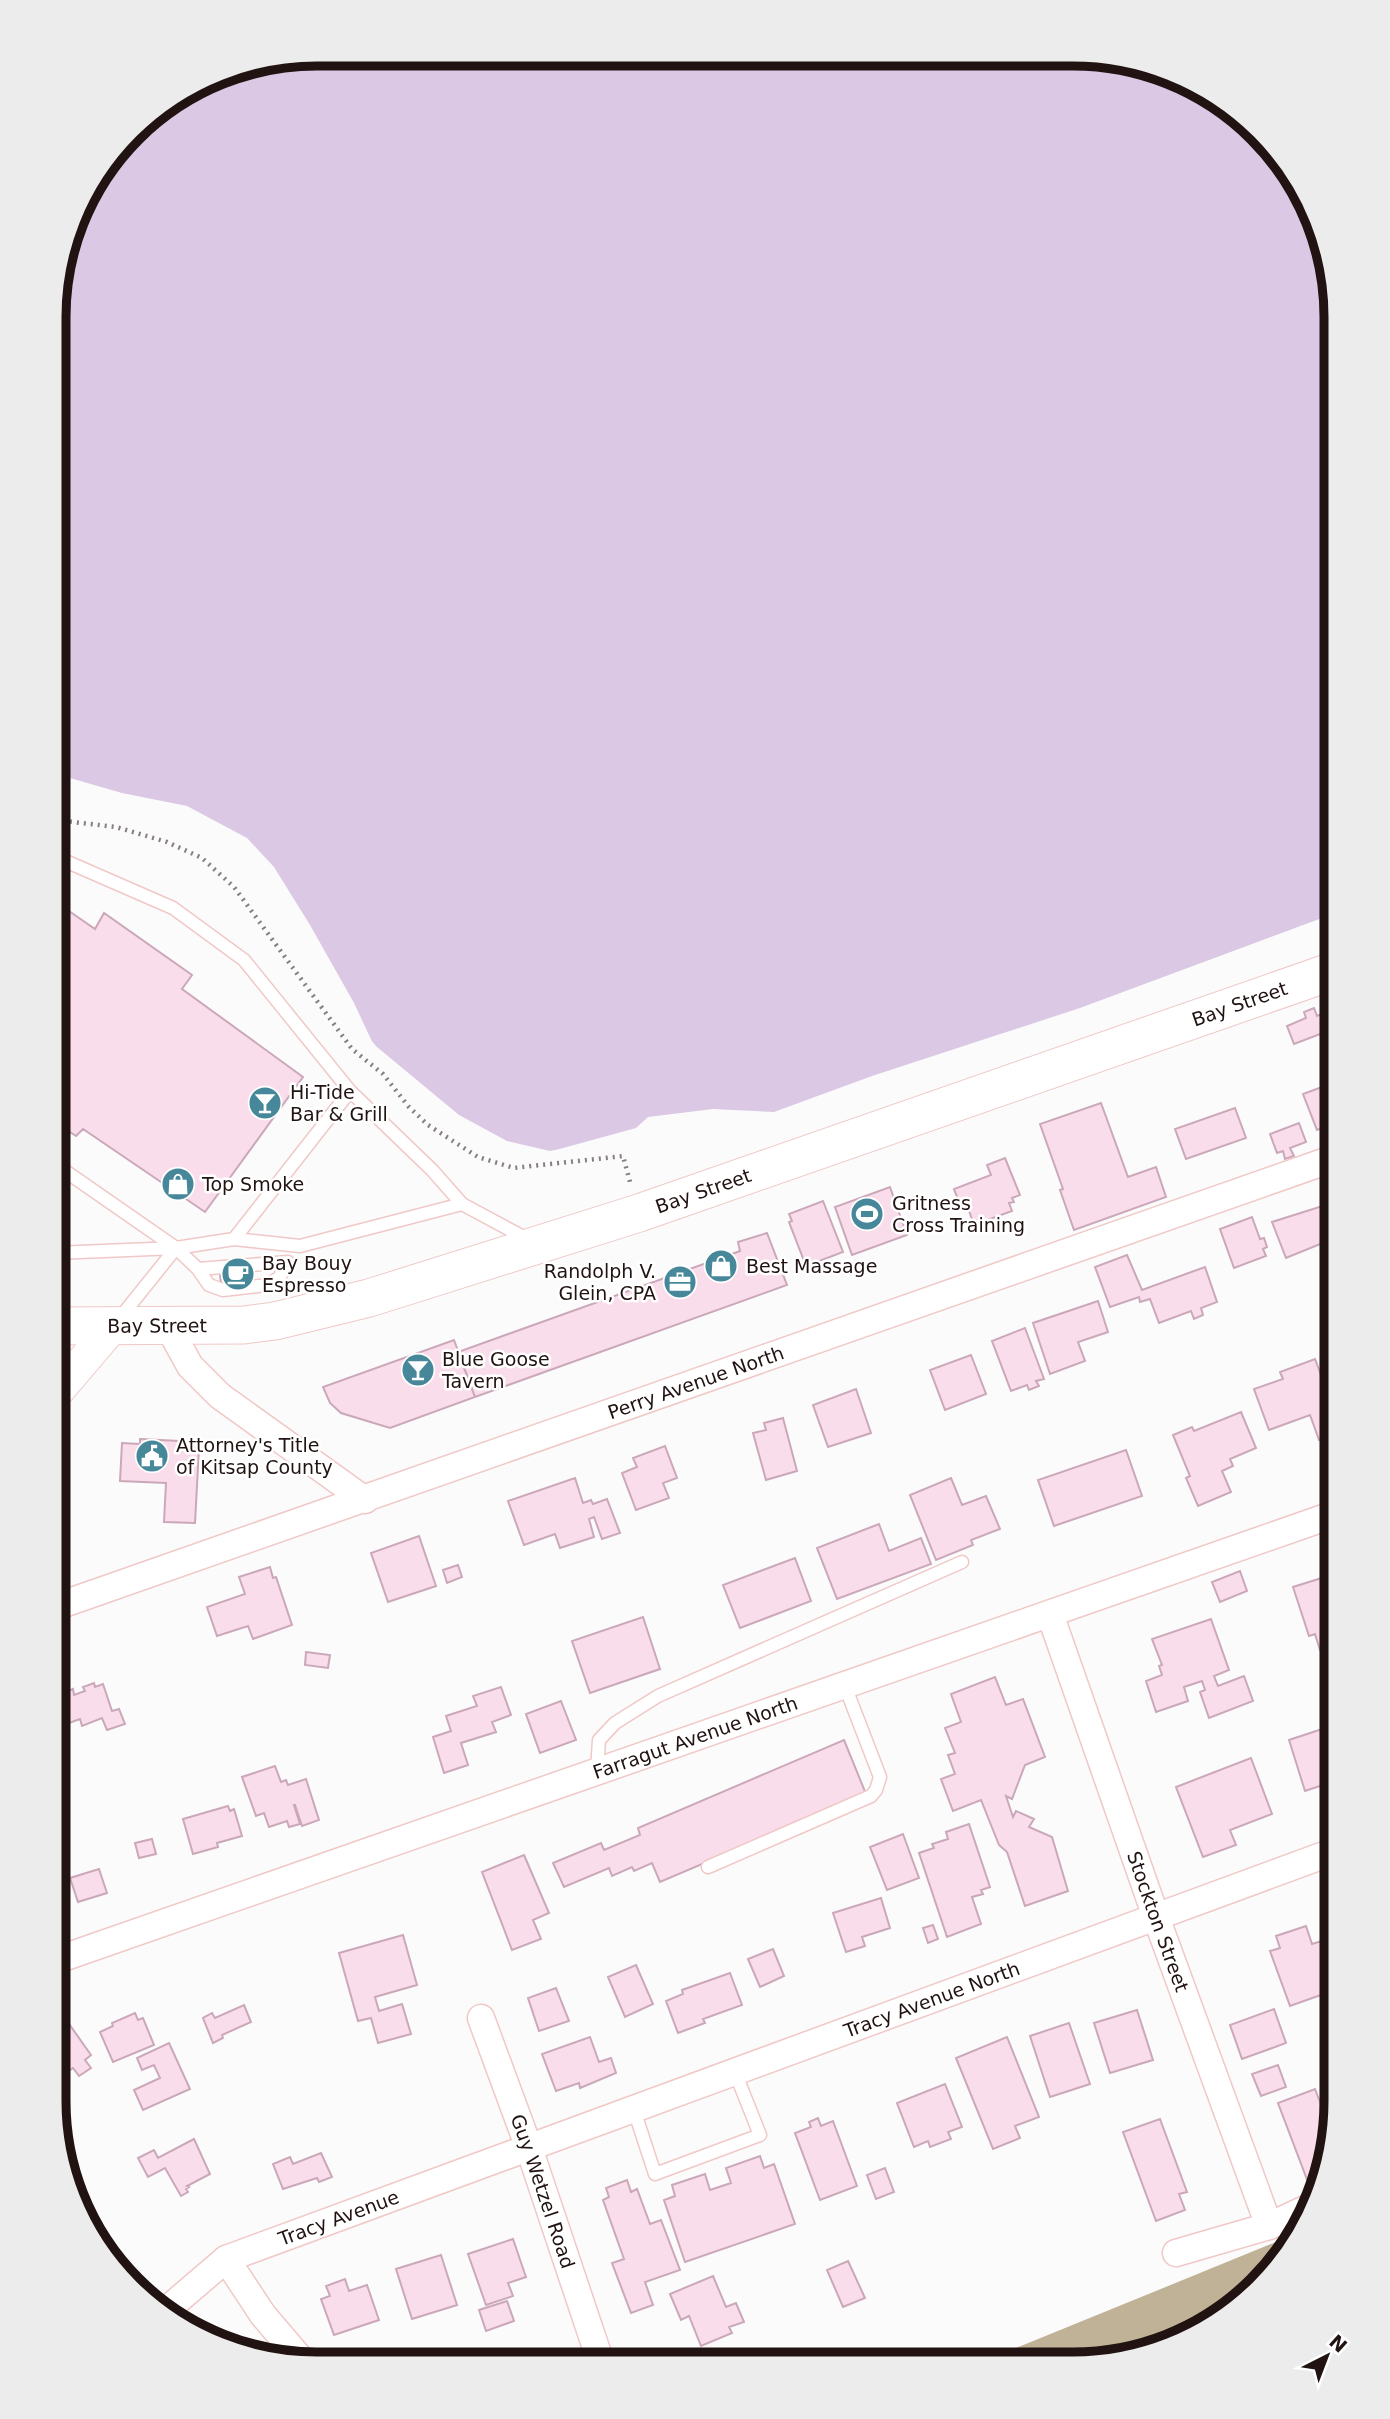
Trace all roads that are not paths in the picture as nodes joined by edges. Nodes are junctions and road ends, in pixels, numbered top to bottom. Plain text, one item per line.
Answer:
1 (66, 861) edge
2 (1324, 974) edge
3 (350, 1091) junction
4 (1324, 1162) edge
5 (66, 1172) edge
6 (463, 1205) junction
7 (234, 1239) junction
8 (539, 1245) junction
9 (176, 1248) junction
10 (66, 1253) edge
11 (198, 1269) junction
12 (66, 1326) edge
13 (113, 1326) junction
14 (168, 1326) junction
15 (66, 1381) edge
16 (365, 1500) junction
17 (1324, 1518) edge
18 (962, 1562) dead end
19 (66, 1603) edge
20 (1050, 1614) junction
21 (845, 1686) junction
22 (597, 1772) junction
23 (1324, 1855) edge
24 (708, 1867) dead end
25 (1156, 1917) junction
26 (66, 1957) edge
27 (481, 2018) dead end
28 (735, 2072) junction
29 (634, 2110) junction
30 (529, 2148) junction
31 (1298, 2213) edge
32 (1269, 2226) junction
33 (1176, 2253) dead end
34 (226, 2259) junction
35 (172, 2306) edge
36 (294, 2351) edge
37 (597, 2352) edge

1 - 3 lane
2 - 8 main road, Bay Street
3 - 6 lane
3 - 7 lane
4 - 16 street, Perry Avenue North
5 - 9 lane
6 - 7 lane
6 - 8 lane
7 - 9 lane
8 - 14 main road, Bay Street
9 - 10 lane
9 - 11 lane
9 - 13 lane
11 - 11 lane
12 - 13 main road, Bay Street
13 - 14 main road, Bay Street
13 - 15 street
14 - 16 street
16 - 19 street, Perry Avenue North
17 - 20 street, Farragut Avenue North
18 - 22 lane
20 - 21 street, Farragut Avenue North
20 - 25 street, Stockton Street
21 - 22 street, Farragut Avenue North
21 - 24 lane
22 - 26 street, Farragut Avenue North
23 - 25 street, Tracy Avenue North
25 - 28 street, Tracy Avenue North
25 - 32 street, Stockton Street
27 - 30 street, Guy Wetzel Road
28 - 29 street, Tracy Avenue North
28 - 29 lane
29 - 30 street, Tracy Avenue North
30 - 34 street, Tracy Avenue
30 - 37 street, Guy Wetzel Road
31 - 32 street
32 - 33 street
34 - 35 street, Tracy Avenue
34 - 36 street

